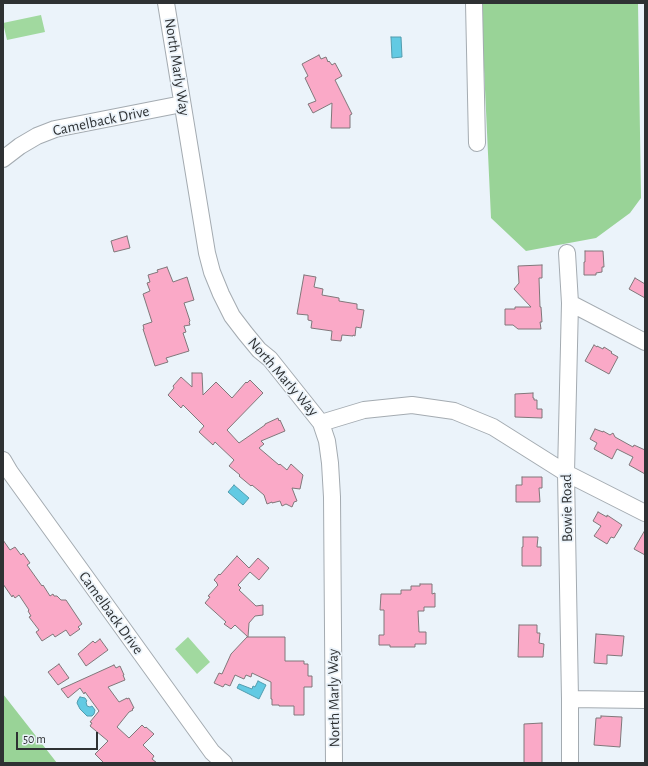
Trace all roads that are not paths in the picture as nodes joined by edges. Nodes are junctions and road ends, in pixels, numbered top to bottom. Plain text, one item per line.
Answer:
1 (166, 3) edge
2 (474, 3) edge
3 (182, 104) junction
4 (477, 143) dead end
5 (3, 159) edge
6 (567, 253) dead end
7 (570, 303) junction
8 (645, 342) edge
9 (321, 422) junction
10 (3, 460) edge
11 (566, 473) junction
12 (645, 513) edge
13 (570, 700) junction
14 (645, 700) edge
15 (224, 763) edge
16 (334, 763) edge
17 (570, 763) edge

1 - 3 street, North Marly Way
2 - 4 street
3 - 5 street, Camelback Drive
3 - 9 street, North Marly Way
6 - 7 street, Bowie Road
7 - 8 street
7 - 11 street, Bowie Road
9 - 11 street
9 - 16 street, North Marly Way
10 - 15 street, Camelback Drive
11 - 12 street
11 - 13 street, Bowie Road
13 - 14 street
13 - 17 street, Bowie Road

